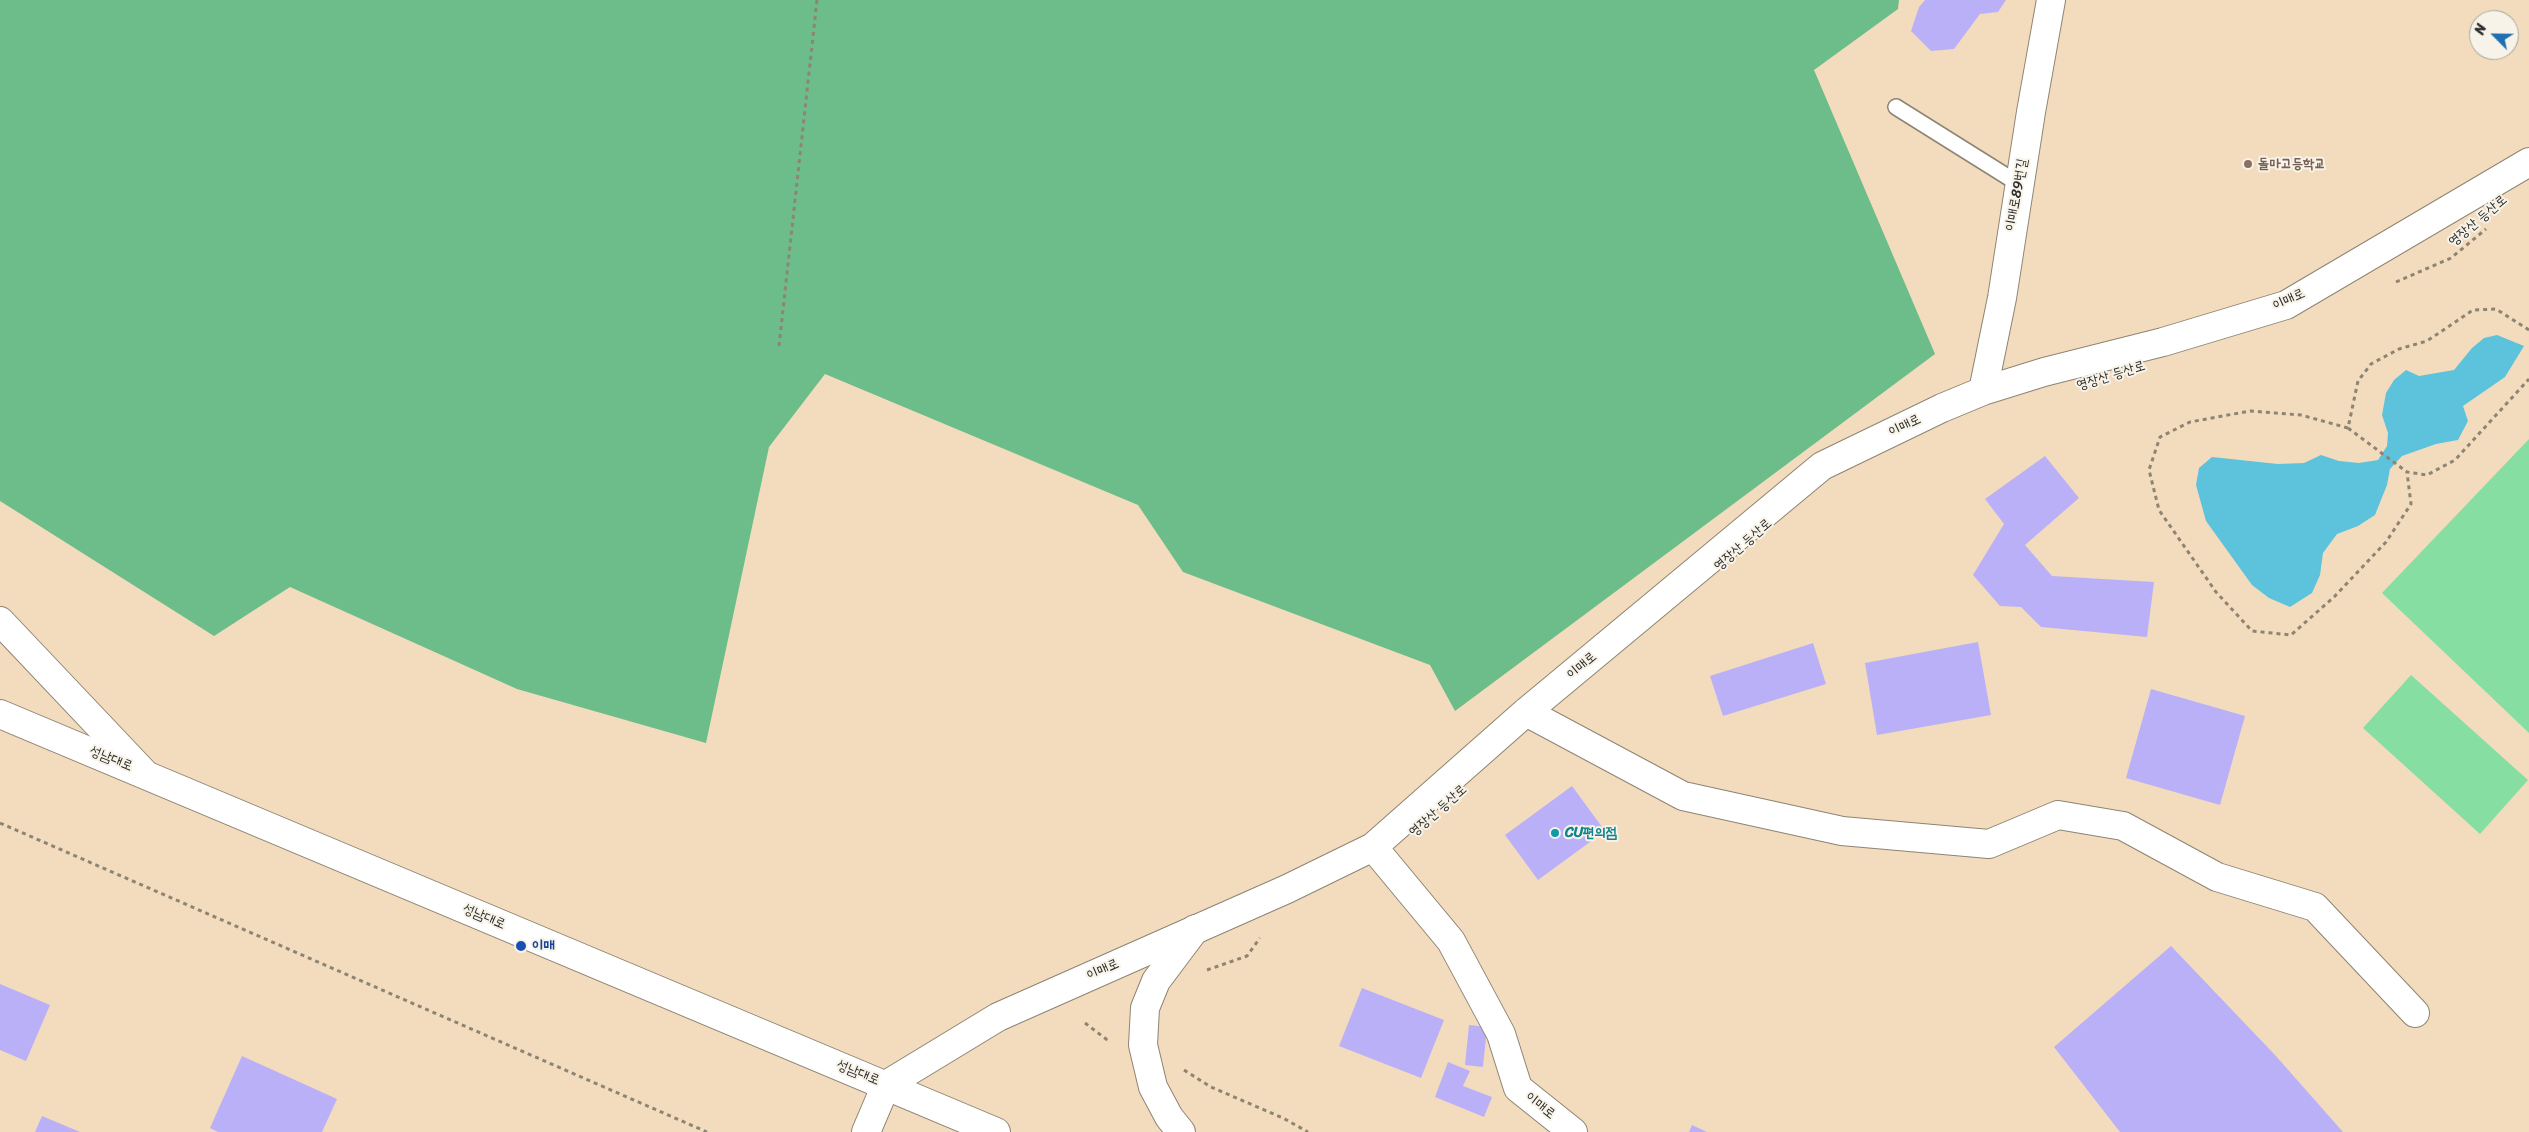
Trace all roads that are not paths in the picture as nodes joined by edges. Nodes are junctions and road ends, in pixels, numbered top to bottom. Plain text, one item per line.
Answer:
1 (2051, 0) edge
2 (1896, 106) dead end
3 (2529, 162) edge
4 (2020, 184) junction
5 (1983, 391) junction
6 (0, 621) edge
7 (1526, 712) junction
8 (0, 714) edge
9 (144, 773) junction
10 (1373, 847) junction
11 (1195, 930) junction
12 (2415, 1013) dead end
13 (886, 1085) junction
14 (866, 1132) edge
15 (996, 1132) edge
16 (1180, 1132) edge
17 (1573, 1132) edge

1 - 4 street, 이매로89번길
2 - 4 lane
3 - 5 street, 이매로
4 - 5 street, 이매로89번길
5 - 7 street, 이매로
6 - 9 street
7 - 10 street, 이매로
7 - 12 street
8 - 9 street, 성남대로
9 - 13 street, 성남대로
10 - 11 street, 이매로
10 - 17 street, 이매로
11 - 13 street, 이매로
11 - 16 street
13 - 14 street
13 - 15 street, 성남대로

